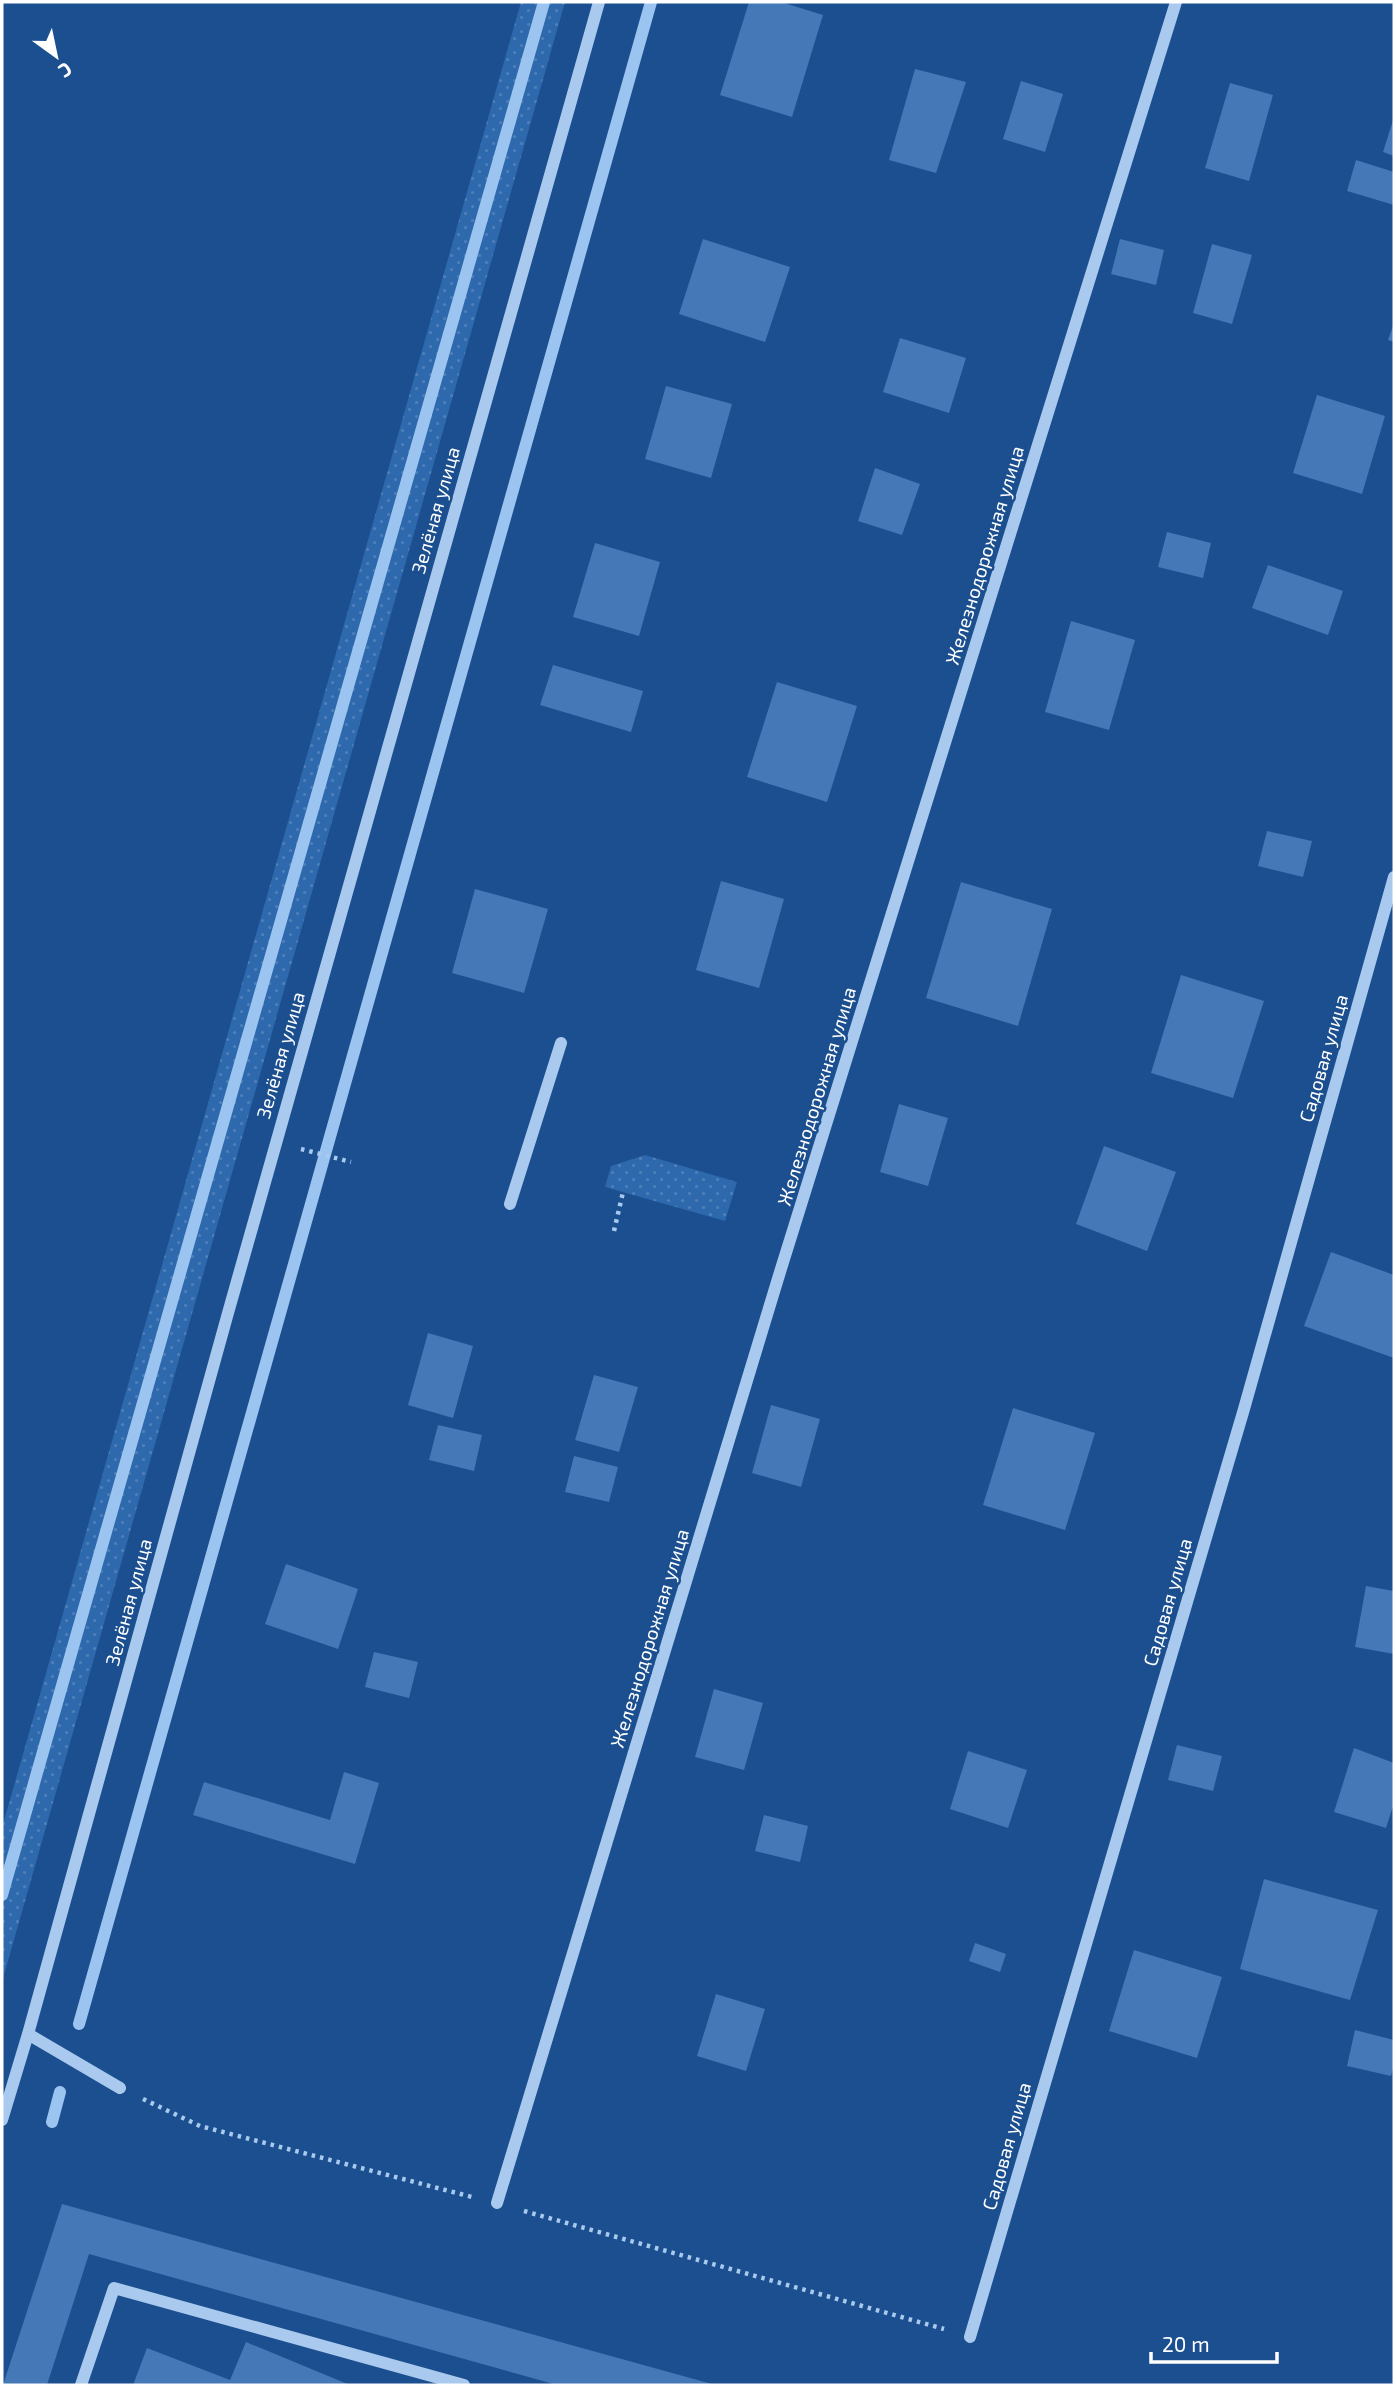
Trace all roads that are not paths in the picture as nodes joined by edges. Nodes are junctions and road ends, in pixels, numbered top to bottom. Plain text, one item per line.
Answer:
1 (598, 2) edge
2 (1176, 2) edge
3 (1394, 877) edge
4 (561, 1043) dead end
5 (510, 1204) dead end
6 (28, 2034) junction
7 (120, 2088) road end
8 (2, 2120) edge
9 (497, 2203) road end
10 (970, 2337) road end
11 (86, 2384) edge
12 (464, 2385) edge

1 - 6 street, Зелёная улица
2 - 9 street, Железнодорожная улица
3 - 10 street, Садовая улица
4 - 5 street
6 - 7 street
6 - 8 street, Зелёная улица
11 - 12 street

